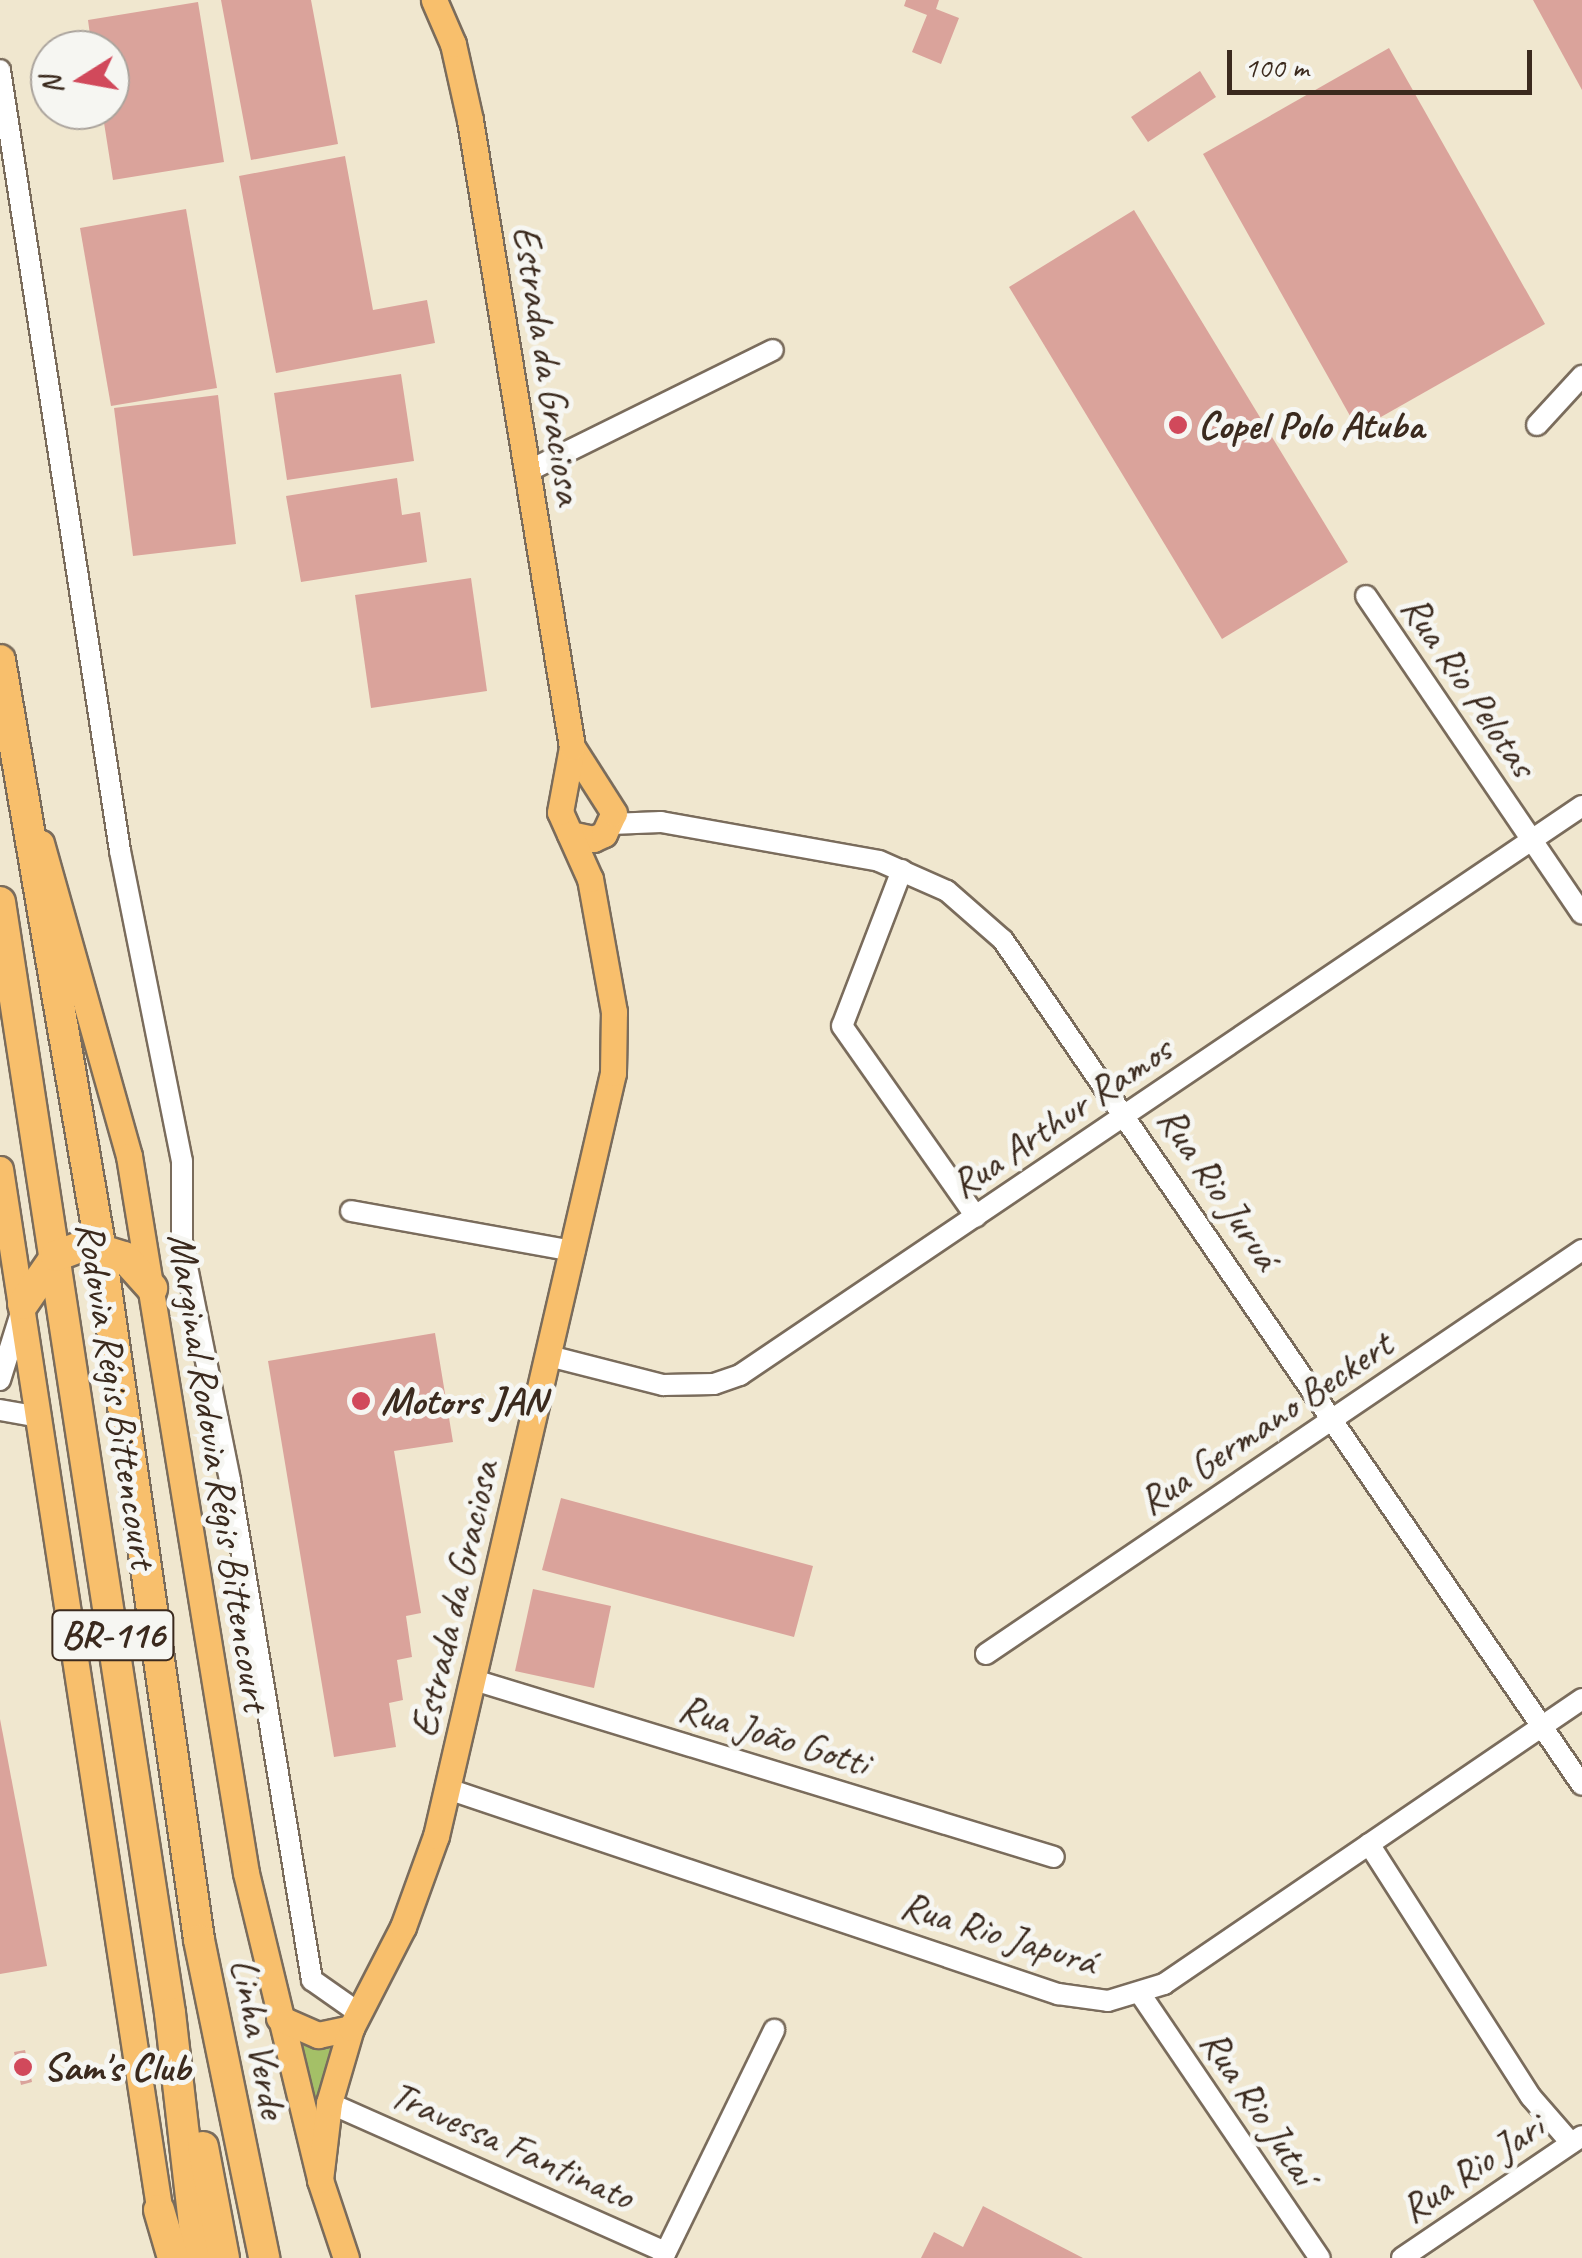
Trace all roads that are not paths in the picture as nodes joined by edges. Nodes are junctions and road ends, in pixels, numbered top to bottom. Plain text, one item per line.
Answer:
1 (434, 0) edge
2 (0, 70) edge
3 (773, 350) dead end
4 (1582, 376) edge
5 (1537, 424) dead end
6 (528, 471) junction
7 (1366, 596) dead end
8 (0, 660) edge
9 (572, 747) junction
10 (19, 781) junction
11 (563, 800) junction
12 (1582, 806) edge
13 (608, 813) junction
14 (570, 834) junction
15 (1532, 840) junction
16 (902, 870) junction
17 (590, 879) junction
18 (0, 902) edge
19 (1582, 914) edge
20 (1127, 1115) junction
21 (0, 1170) edge
22 (351, 1210) dead end
23 (976, 1217) junction
24 (100, 1246) junction
25 (1582, 1250) edge
26 (574, 1252) junction
27 (56, 1256) junction
28 (152, 1288) junction
29 (22, 1304) junction
30 (550, 1356) junction
31 (0, 1380) edge
32 (0, 1410) edge
33 (40, 1417) junction
34 (1334, 1419) junction
35 (986, 1654) dead end
36 (474, 1680) junction
37 (1582, 1699) edge
38 (1542, 1726) junction
39 (1582, 1785) edge
40 (448, 1789) junction
41 (184, 1831) joint
42 (1369, 1844) junction
43 (1054, 1857) dead end
44 (1141, 1996) junction
45 (170, 2013) junction
46 (279, 2018) junction
47 (355, 2021) junction
48 (774, 2030) dead end
49 (329, 2103) junction
50 (1577, 2139) edge
51 (320, 2180) junction
52 (159, 2210) junction
53 (664, 2255) edge
54 (166, 2258) edge
55 (174, 2258) edge
56 (198, 2258) edge
57 (224, 2258) edge
58 (264, 2258) edge
59 (346, 2258) edge
60 (1320, 2258) edge
61 (1402, 2258) edge

1 - 6 main road, Estrada da Graciosa
2 - 47 street
3 - 6 street
4 - 5 street
6 - 9 main road, Estrada da Graciosa
7 - 15 street, Rua Rio Pelotas
8 - 10 highway, Rodovia Régis Bittencourt / BR-116
9 - 11 main road, Estrada da Graciosa
9 - 13 main road, Estrada da Graciosa
10 - 24 highway, Rodovia Régis Bittencourt / BR-116
10 - 28 main road, Marginal Rodovia Régis Bittencourt
11 - 13 main road
11 - 14 main road, Estrada da Graciosa
12 - 15 street, Rua Arthur Ramos
13 - 14 main road
13 - 16 street, Rua Rio Juruá
13 - 17 main road, Estrada da Graciosa
14 - 17 main road, Estrada da Graciosa
15 - 19 street, Rua Rio Pelotas
15 - 20 street, Rua Arthur Ramos
16 - 20 street, Rua Rio Juruá
16 - 23 street
17 - 26 main road, Estrada da Graciosa
18 - 27 highway, Rodovia Régis Bittencourt / BR-116
20 - 23 street, Rua Arthur Ramos
20 - 34 street, Rua Rio Juruá
21 - 29 main road
22 - 26 street
23 - 30 street, Rua Arthur Ramos
24 - 27 highway
24 - 28 highway
24 - 41 highway, Rodovia Régis Bittencourt / BR-116
25 - 34 street, Rua Germano Beckert
26 - 30 main road, Estrada da Graciosa
27 - 29 highway
27 - 45 highway, Rodovia Régis Bittencourt / BR-116
28 - 46 main road, Marginal Rodovia Régis Bittencourt
29 - 31 street
29 - 33 main road
30 - 36 main road, Estrada da Graciosa
32 - 33 street
33 - 52 main road
34 - 35 street, Rua Germano Beckert
34 - 38 street, Rua Rio Juruá
36 - 40 main road, Estrada da Graciosa
36 - 43 street, Rua João Gotti
37 - 38 street, Rua Rio Japurá
38 - 39 street, Rua Rio Juruá
38 - 42 street, Rua Rio Japurá
40 - 44 street, Rua Rio Japurá
40 - 47 main road, Estrada da Graciosa
41 - 58 highway, Linha Verde / BR-116
42 - 44 street, Rua Rio Japurá
42 - 50 street
44 - 60 street, Rua Rio Jutaí
45 - 56 highway, Rodovia Régis Bittencourt / BR-116
45 - 57 highway, BR-116
46 - 47 main road
46 - 51 main road, Marginal Rodovia Régis Bittencourt
47 - 49 main road, Estrada da Graciosa
48 - 53 street
49 - 51 main road, Estrada da Graciosa
49 - 53 street, Travessa Fantinato
50 - 61 street, Rua Rio Jari
51 - 59 main road, Marginal Rodovia Régis Bittencourt
52 - 54 main road
52 - 55 highway

